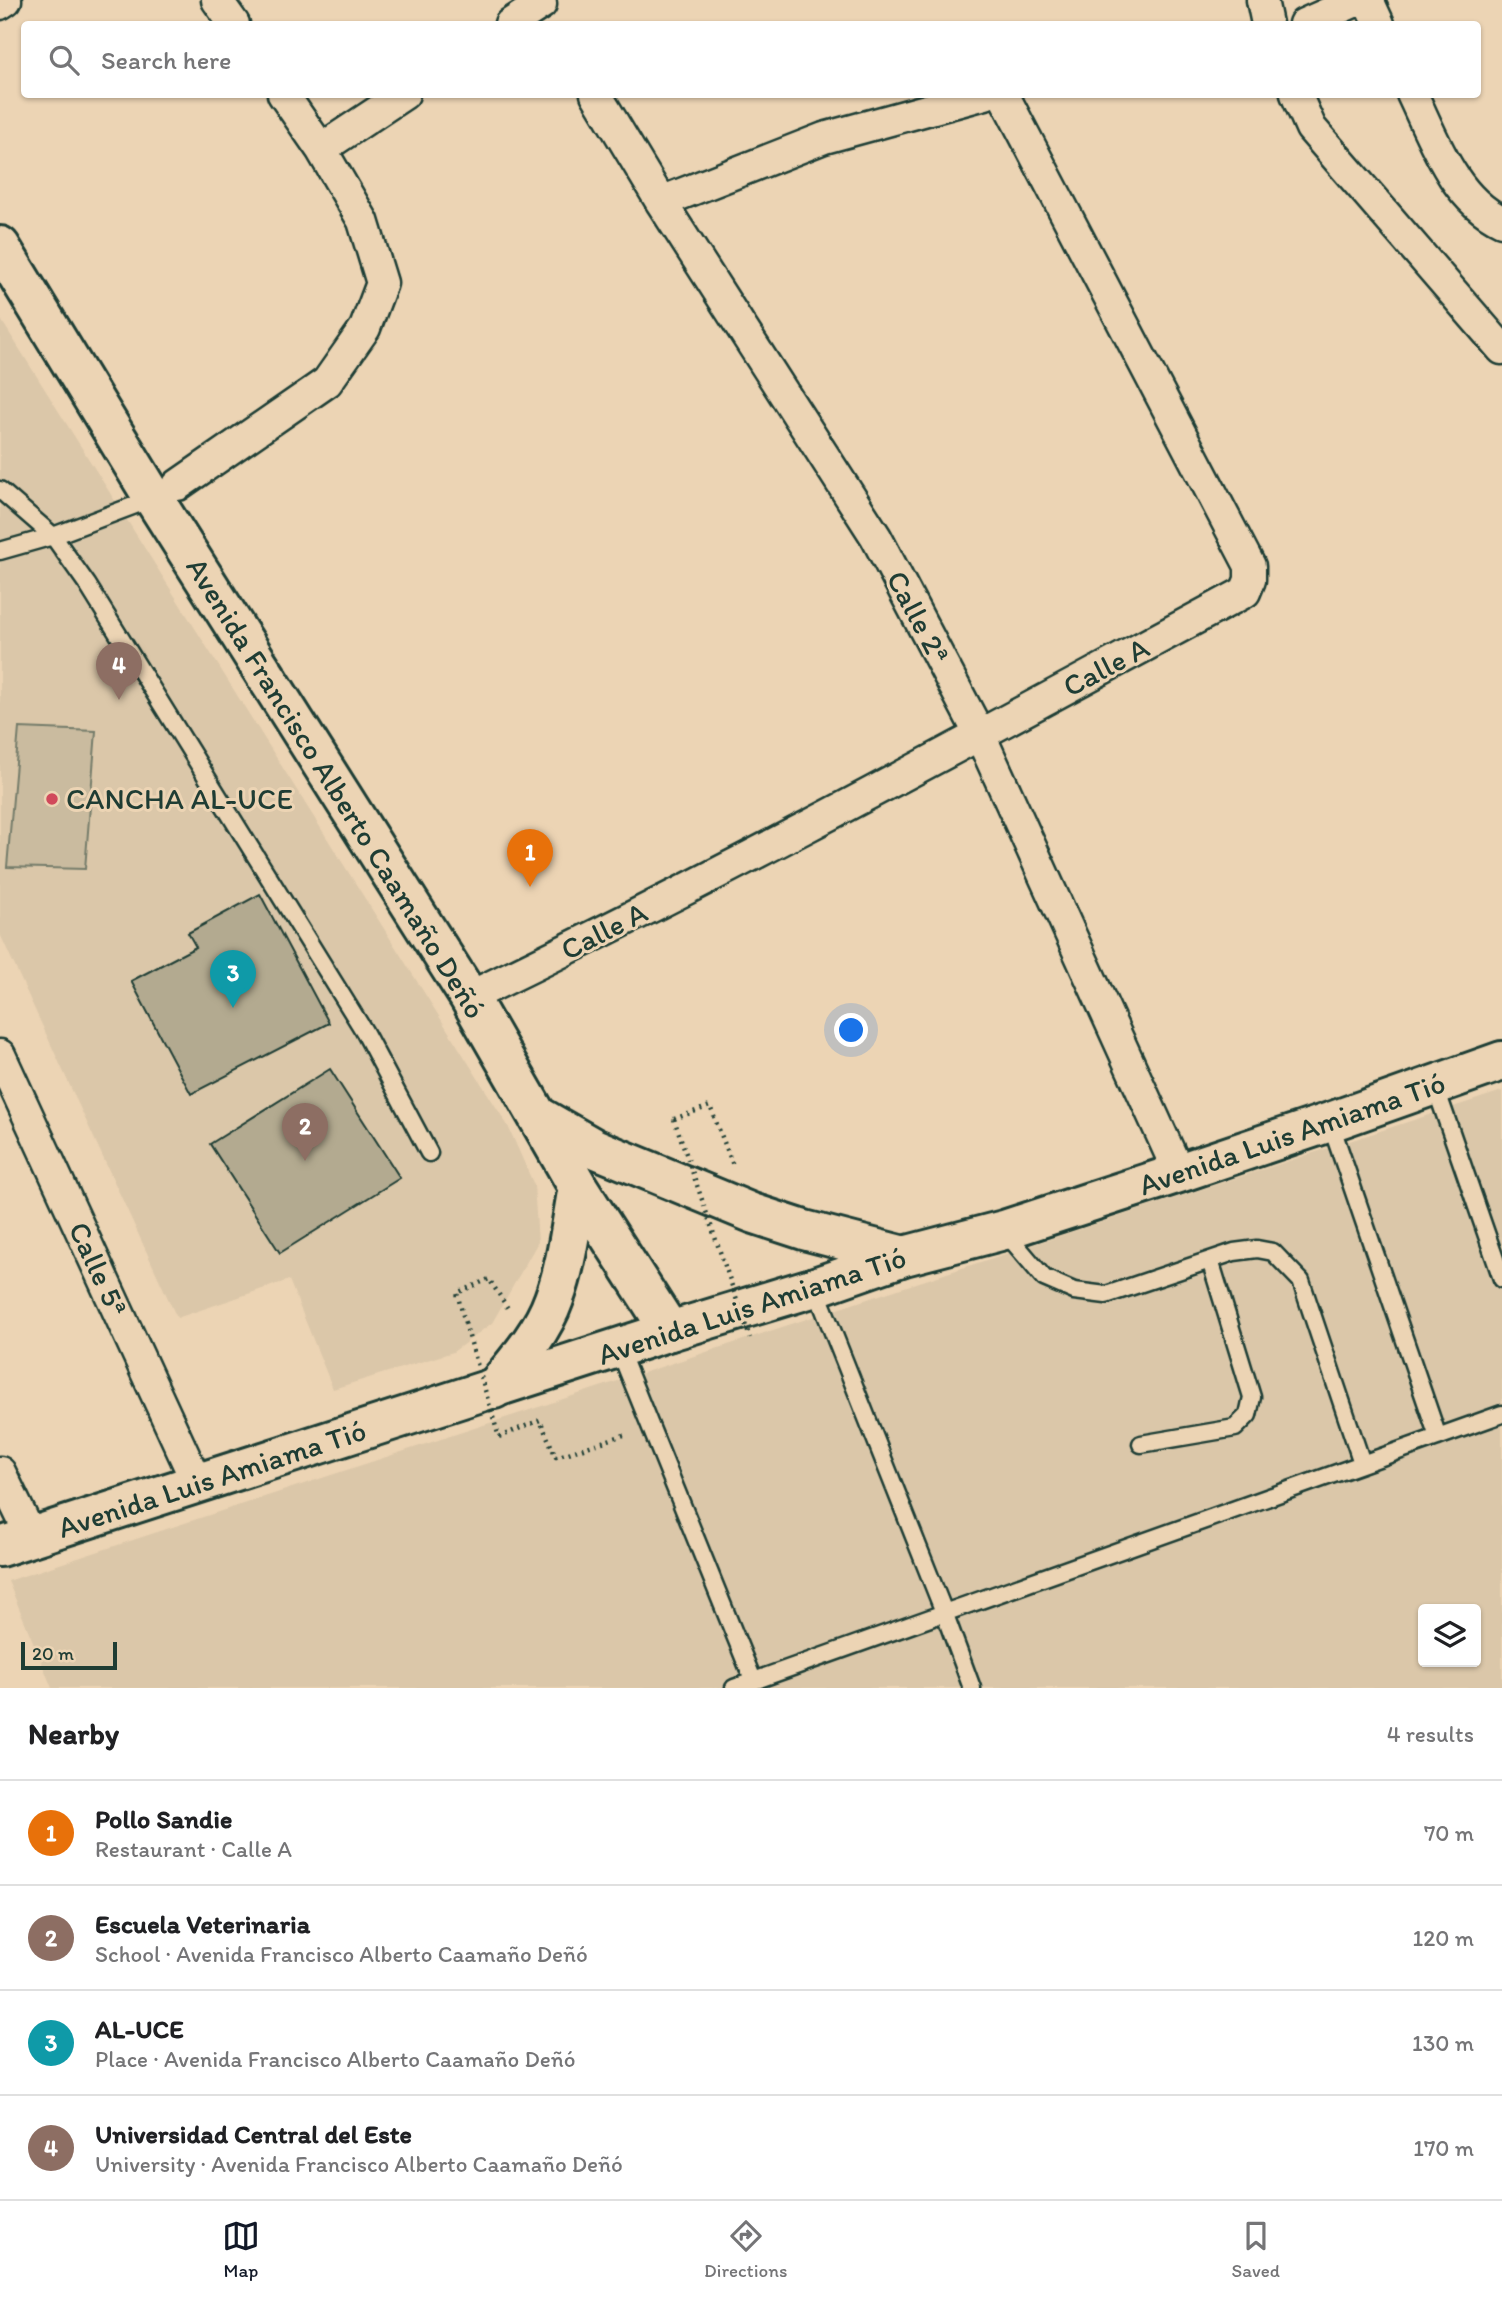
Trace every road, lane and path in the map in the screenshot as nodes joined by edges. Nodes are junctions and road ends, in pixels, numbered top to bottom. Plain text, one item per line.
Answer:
1 (6, 0) edge
2 (217, 0) edge
3 (1262, 0) edge
4 (1357, 0) edge
5 (1368, 0) edge
6 (0, 4) edge
7 (544, 9) edge
8 (232, 21) edge
9 (516, 21) edge
10 (1266, 21) edge
11 (1311, 21) edge
12 (1378, 21) edge
13 (286, 98) edge
14 (398, 98) edge
15 (598, 98) edge
16 (970, 98) edge
17 (1005, 98) edge
18 (1298, 98) edge
19 (1414, 98) edge
20 (321, 149) junction
21 (661, 202) junction
22 (1502, 221) edge
23 (0, 246) edge
24 (1502, 349) edge
25 (0, 490) edge
26 (166, 492) junction
27 (53, 536) junction
28 (0, 551) edge
29 (980, 735) junction
30 (469, 997) junction
31 (0, 1055) edge
32 (1502, 1061) edge
33 (1436, 1086) junction
34 (535, 1114) junction
35 (1330, 1122) junction
36 (429, 1153) dead end
37 (1179, 1173) junction
38 (578, 1187) junction
39 (752, 1213) junction
40 (1004, 1230) junction
41 (904, 1255) junction
42 (1210, 1260) junction
43 (489, 1279) dead end
44 (1502, 1279) edge
45 (815, 1287) junction
46 (670, 1331) junction
47 (750, 1338) dead end
48 (619, 1349) junction
49 (494, 1389) junction
50 (1502, 1414) edge
51 (652, 1426) junction
52 (1438, 1437) junction
53 (1141, 1444) dead end
54 (1362, 1463) junction
55 (0, 1472) edge
56 (197, 1483) junction
57 (15, 1542) edge
58 (944, 1612) junction
59 (753, 1681) junction
60 (734, 1688) edge
61 (972, 1688) edge

1 - 6 street
2 - 8 street
3 - 10 street
4 - 11 street
5 - 12 street
7 - 9 street
13 - 20 street
14 - 20 street
15 - 21 street, Calle 2ª
16 - 21 street
17 - 29 street, Calle A
18 - 24 street
19 - 22 street
20 - 26 street
21 - 29 street, Calle 2ª
23 - 26 main road, Avenida Francisco Alberto Caamaño Deñó
25 - 27 lane
26 - 27 lane
26 - 30 main road, Avenida Francisco Alberto Caamaño Deñó
27 - 28 lane
27 - 36 lane
29 - 30 street, Calle A
29 - 37 street, Calle 2ª
30 - 34 main road, Avenida Francisco Alberto Caamaño Deñó
31 - 56 street, Calle 5ª
32 - 33 main road, Avenida Luis Amiama Tió
33 - 35 main road, Avenida Luis Amiama Tió
33 - 44 lane
34 - 38 main road, Avenida Francisco Alberto Caamaño Deñó
34 - 39 main road
35 - 37 main road, Avenida Luis Amiama Tió
35 - 52 lane
37 - 40 main road, Avenida Luis Amiama Tió
38 - 46 main road, Avenida Francisco Alberto Caamaño Deñó
38 - 49 main road
39 - 41 main road
39 - 47 path, bridge
40 - 41 main road, Avenida Luis Amiama Tió
40 - 42 lane
41 - 45 main road, Avenida Luis Amiama Tió
42 - 53 lane
42 - 54 lane
43 - 51 path, bridge
45 - 46 main road, Avenida Luis Amiama Tió
45 - 58 lane
46 - 48 main road, Avenida Luis Amiama Tió
48 - 49 main road, Avenida Luis Amiama Tió
48 - 51 lane
49 - 56 main road, Avenida Luis Amiama Tió
50 - 52 lane
51 - 59 lane
52 - 54 lane
54 - 58 lane
55 - 57 street
56 - 57 main road, Avenida Luis Amiama Tió
58 - 59 lane
58 - 61 lane
59 - 60 lane

